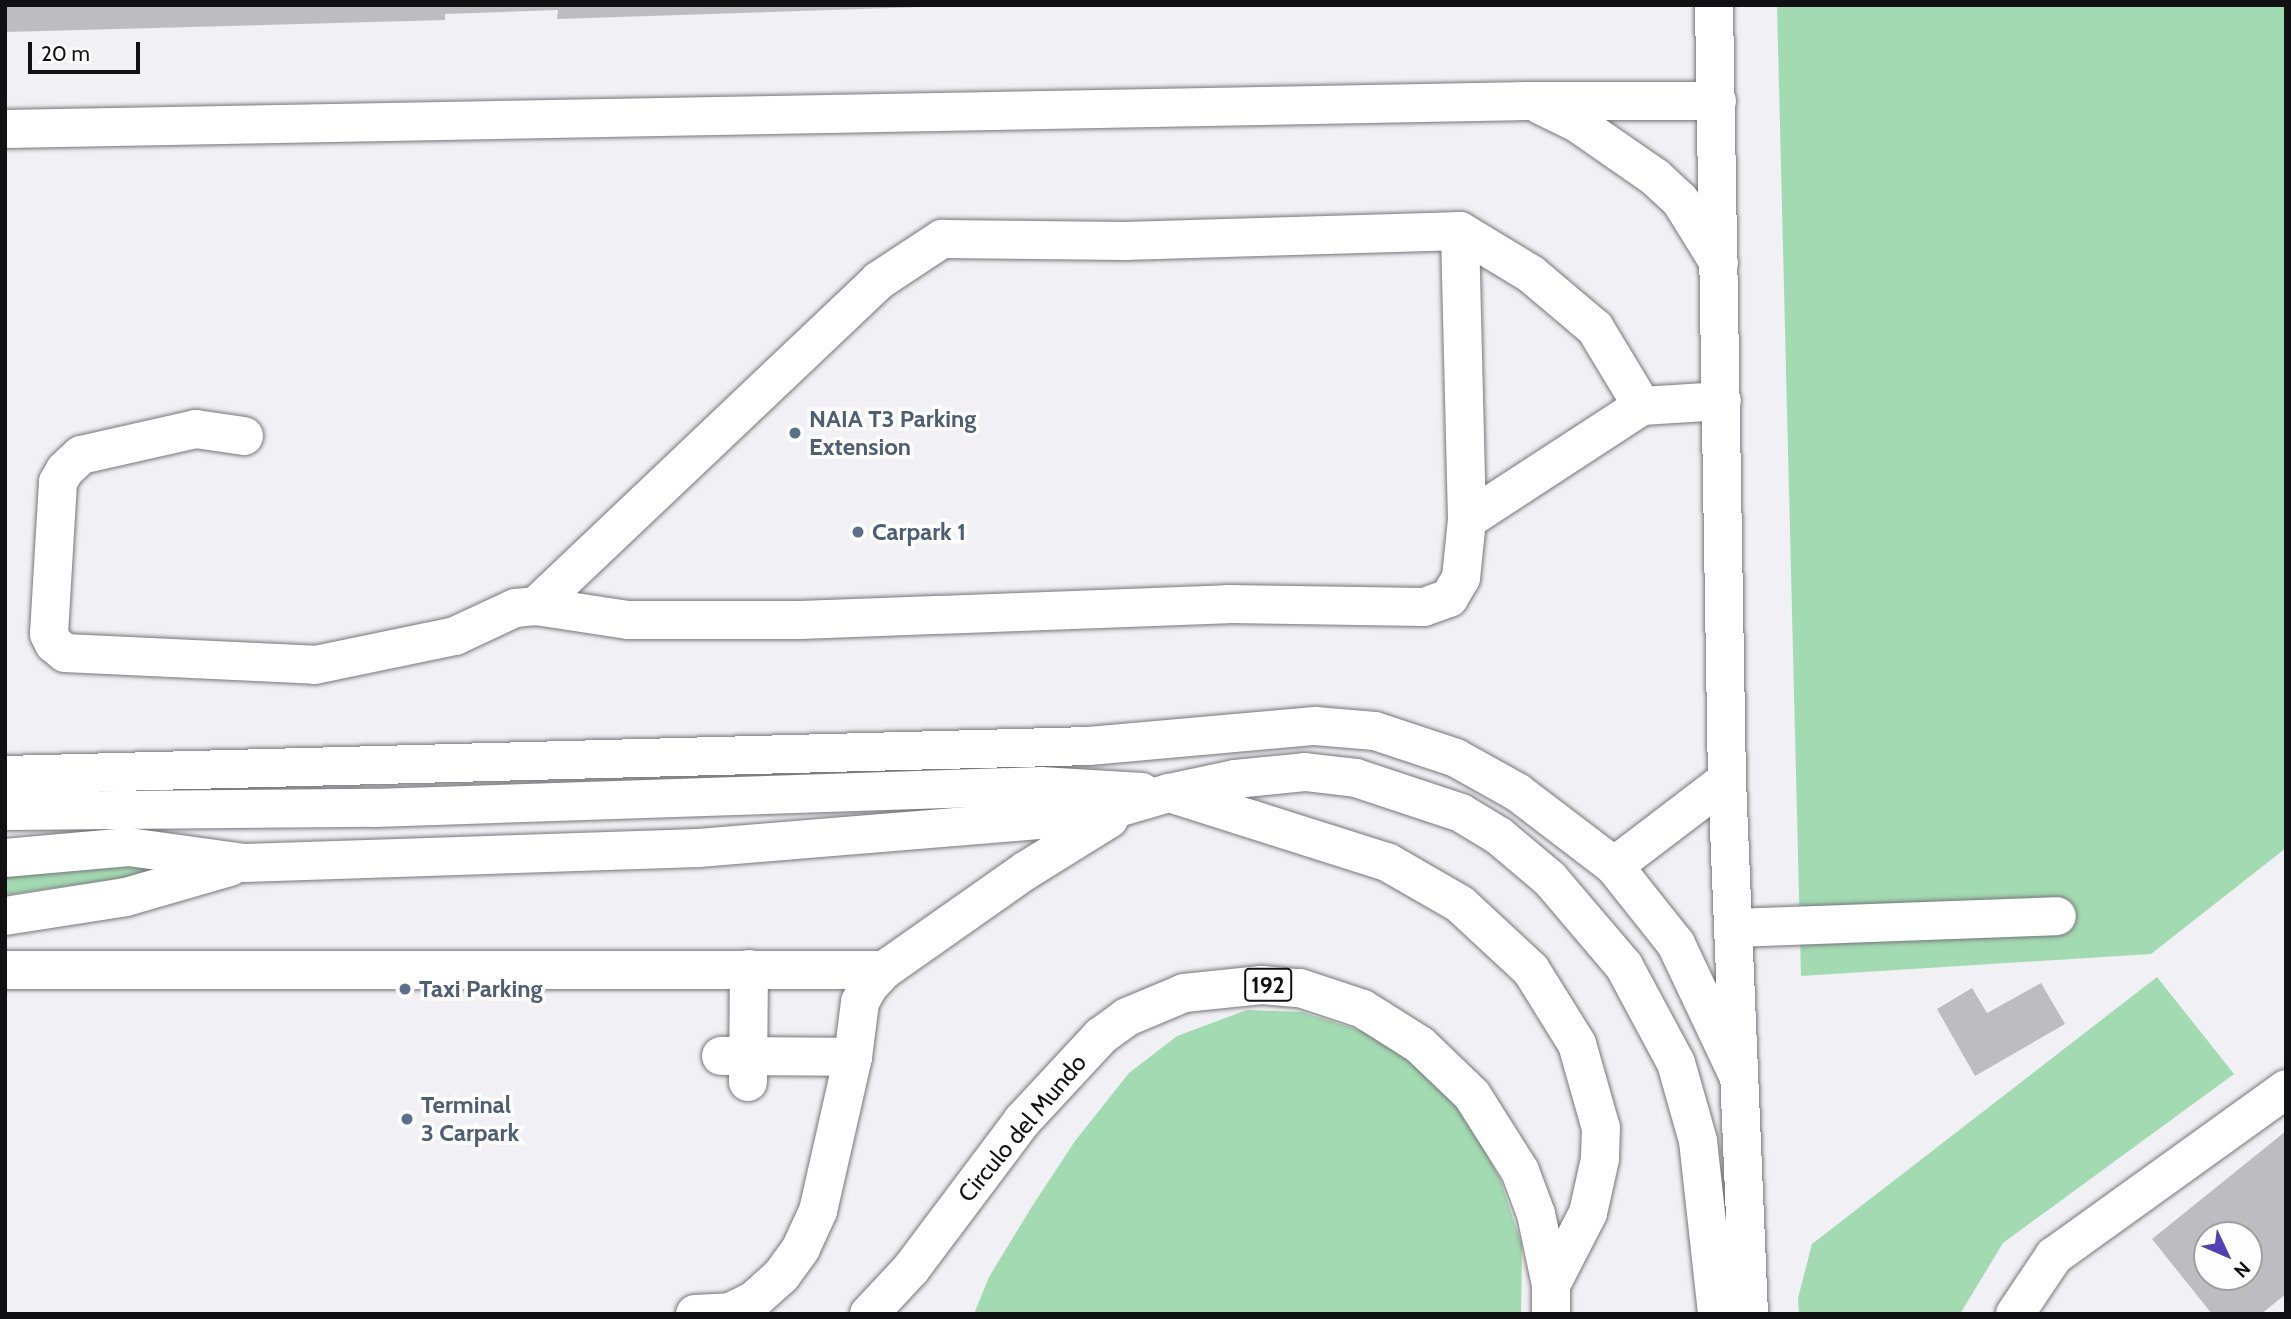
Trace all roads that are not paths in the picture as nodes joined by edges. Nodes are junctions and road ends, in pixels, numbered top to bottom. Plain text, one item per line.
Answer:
1 (1714, 5) edge
2 (1528, 101) junction
3 (1717, 101) junction
4 (5, 129) edge
5 (1460, 231) junction
6 (1720, 265) junction
7 (1722, 401) junction
8 (1643, 406) junction
9 (244, 436) dead end
10 (1467, 520) junction
11 (536, 606) junction
12 (5, 775) edge
13 (1727, 780) junction
14 (1169, 793) junction
15 (1125, 809) junction
16 (5, 811) edge
17 (5, 858) edge
18 (245, 863) junction
19 (1614, 866) junction
20 (5, 916) edge
21 (2057, 916) dead end
22 (1733, 928) junction
23 (749, 969) junction
24 (5, 970) edge
25 (884, 970) junction
26 (853, 1057) junction
27 (1738, 1075) junction
28 (2286, 1089) edge
29 (1551, 1299) edge
30 (695, 1314) edge
31 (869, 1314) edge
32 (1717, 1314) edge
33 (1749, 1314) edge
34 (2015, 1314) edge

1 - 3 main road
2 - 3 main road
2 - 4 main road
2 - 6 main road
3 - 6 main road
5 - 8 main road
5 - 10 main road
5 - 11 main road
6 - 7 main road
7 - 8 main road
7 - 13 main road
8 - 10 main road
9 - 11 main road
10 - 11 main road
12 - 19 main road
13 - 19 main road
13 - 22 main road
14 - 15 main road
14 - 16 main road
14 - 29 main road
14 - 32 main road
15 - 18 main road
15 - 25 main road
17 - 18 main road
18 - 20 main road
19 - 27 main road
21 - 22 main road
22 - 27 main road
23 - 24 main road
23 - 25 main road
23 - 26 main road
25 - 26 main road
26 - 30 main road
27 - 33 main road
28 - 34 main road
29 - 31 main road, Circulo del Mundo / 192

